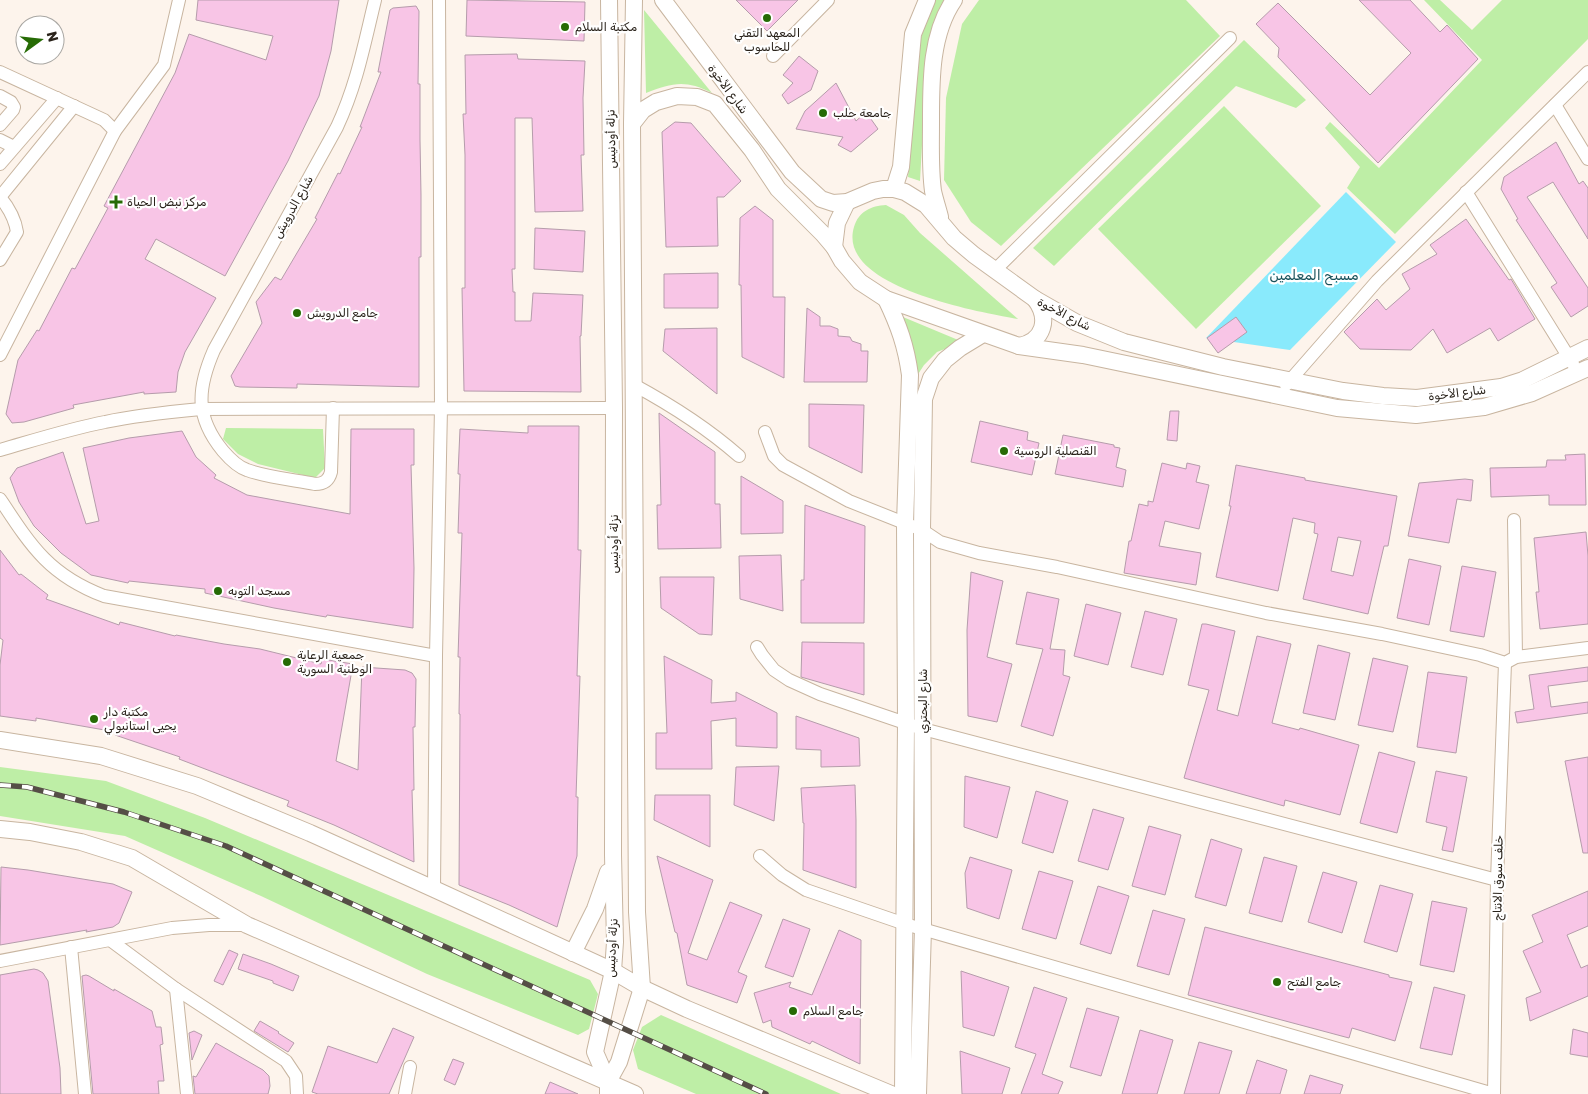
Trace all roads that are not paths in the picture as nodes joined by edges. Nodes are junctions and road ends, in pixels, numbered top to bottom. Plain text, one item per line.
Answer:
1 (179, 0) edge
2 (375, 0) edge
3 (439, 0) edge
4 (609, 0) edge
5 (634, 0) edge
6 (663, 0) edge
7 (828, 0) edge
8 (927, 0) edge
9 (954, 0) edge
10 (1230, 38) dead end
11 (773, 56) dead end
12 (0, 72) edge
13 (1588, 72) edge
14 (0, 96) edge
15 (57, 98) junction
16 (1555, 105) junction
17 (74, 106) junction
18 (0, 124) edge
19 (632, 124) junction
20 (115, 132) junction
21 (0, 140) edge
22 (14, 147) junction
23 (1588, 159) edge
24 (0, 164) edge
25 (894, 189) junction
26 (1466, 192) junction
27 (0, 197) edge
28 (848, 202) junction
29 (941, 222) junction
30 (834, 247) junction
31 (0, 260) edge
32 (994, 271) junction
33 (886, 299) junction
34 (1035, 300) junction
35 (983, 334) junction
36 (1019, 346) junction
37 (1588, 348) edge
38 (0, 355) edge
39 (1569, 358) junction
40 (1583, 370) edge
41 (1289, 380) junction
42 (634, 384) junction
43 (1279, 396) junction
44 (333, 408) junction
45 (441, 408) junction
46 (614, 408) junction
47 (201, 409) junction
48 (765, 432) dead end
49 (0, 450) edge
50 (739, 456) dead end
51 (0, 499) edge
52 (1514, 520) dead end
53 (905, 523) junction
54 (922, 530) junction
55 (757, 647) dead end
56 (1588, 648) edge
57 (436, 656) junction
58 (1510, 660) junction
59 (906, 723) junction
60 (923, 729) junction
61 (0, 740) edge
62 (0, 829) edge
63 (613, 855) junction
64 (760, 856) dead end
65 (1497, 880) junction
66 (434, 889) junction
67 (905, 924) junction
68 (247, 926) junction
69 (924, 929) junction
70 (110, 940) junction
71 (72, 947) junction
72 (573, 953) junction
73 (0, 961) edge
74 (613, 971) junction
75 (642, 988) junction
76 (176, 989) junction
77 (410, 1067) dead end
78 (608, 1088) edge
79 (85, 1094) edge
80 (187, 1094) edge
81 (297, 1094) edge
82 (405, 1094) edge
83 (635, 1094) edge
84 (891, 1094) edge
85 (903, 1094) edge
86 (918, 1094) edge
87 (1494, 1094) edge

1 - 20 street
2 - 47 street, شارع الدرويش
3 - 45 street
4 - 46 main road, نزلة أودنيس
5 - 19 main road
6 - 28 main road, شارع الأخوة
7 - 11 street
8 - 25 main road
9 - 29 main road
10 - 32 street
12 - 15 street
13 - 16 street
14 - 18 street
15 - 17 street
15 - 22 street
16 - 23 street
16 - 26 street
17 - 20 street
17 - 27 street
19 - 30 main road, شارع الأخوة
19 - 42 main road
20 - 38 street
21 - 22 street
22 - 24 street
25 - 28 main road, شارع الأخوة
25 - 29 main road, شارع الأخوة
26 - 39 street
26 - 41 street
27 - 31 street
28 - 30 main road
29 - 32 main road, شارع الأخوة
30 - 33 main road, شارع الأخوة
32 - 34 main road, شارع الأخوة
33 - 35 main road, شارع الأخوة
33 - 53 main road
34 - 36 main road
34 - 41 main road, شارع الأخوة
35 - 36 main road, شارع الأخوة
35 - 54 main road, شارع البحتري
36 - 43 main road, شارع الأخوة
37 - 39 main road, شارع الأخوة
39 - 40 street
39 - 41 main road, شارع الأخوة
40 - 43 main road, شارع الأخوة
41 - 43 street
42 - 50 street
42 - 75 main road
44 - 45 street
44 - 47 street
44 - 47 street
45 - 46 street
45 - 57 street
46 - 63 main road, نزلة أودنيس
47 - 49 street
48 - 53 street
51 - 57 street
52 - 58 street, خلف سوق الانتاج
53 - 54 street
53 - 59 main road
54 - 58 street
54 - 60 main road, شارع البحتري
55 - 59 street
56 - 58 street
57 - 66 street
58 - 65 street, خلف سوق الانتاج
59 - 60 street
59 - 67 main road
60 - 65 street
60 - 69 main road, شارع البحتري
61 - 66 main road
62 - 68 main road
63 - 72 main road
63 - 74 main road, نزلة أودنيس
64 - 67 street
65 - 87 street, خلف سوق الانتاج
66 - 72 main road
67 - 69 street
67 - 85 main road
68 - 70 street
68 - 78 main road
69 - 86 main road, شارع البحتري
69 - 87 street
70 - 71 street
70 - 76 street
71 - 73 street
71 - 79 street
72 - 74 main road
74 - 75 main road
74 - 78 main road, نزلة أودنيس
75 - 78 main road
75 - 84 main road
76 - 80 street
76 - 81 street
77 - 82 street
78 - 83 main road

